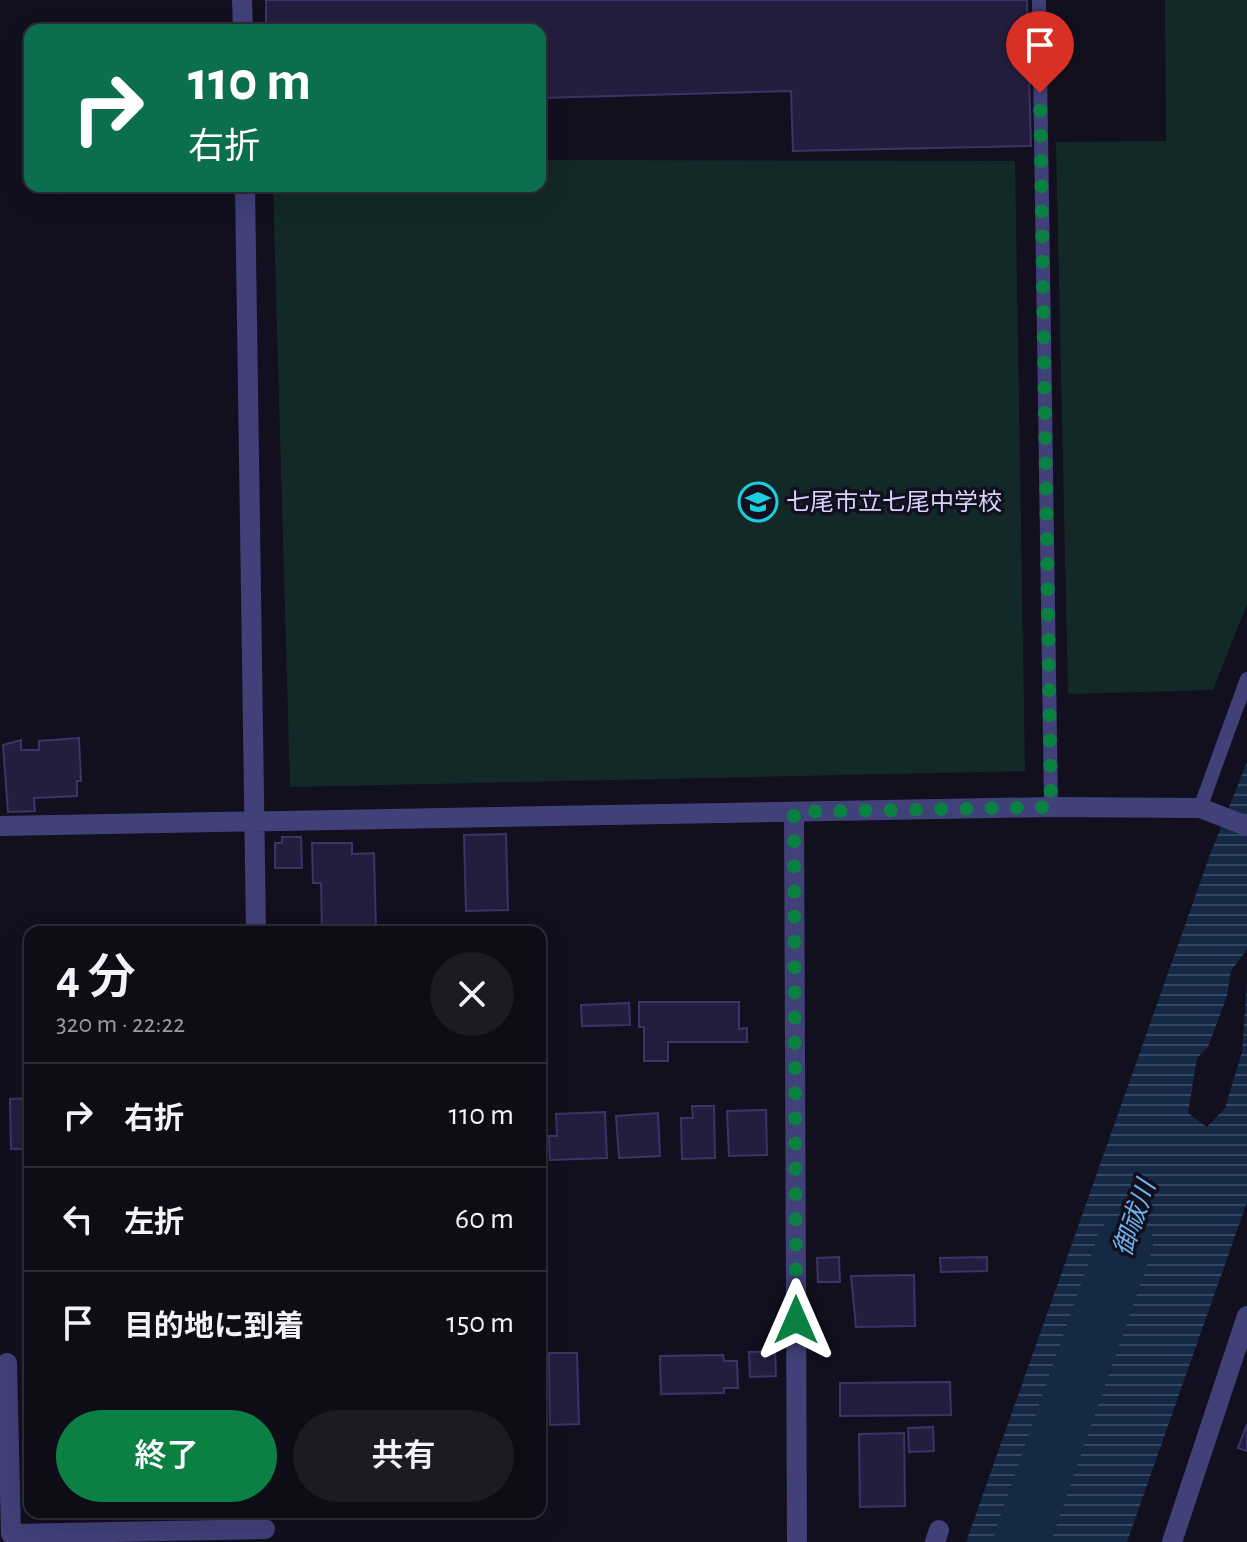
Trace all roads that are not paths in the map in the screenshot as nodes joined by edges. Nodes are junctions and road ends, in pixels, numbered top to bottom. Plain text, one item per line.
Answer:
1 (242, 0) edge
2 (1039, 0) edge
3 (243, 24) edge
4 (245, 192) edge
5 (1247, 679) edge
6 (1051, 807) junction
7 (1200, 808) junction
8 (794, 812) junction
9 (254, 822) junction
10 (0, 826) edge
11 (1247, 826) edge
12 (256, 926) edge
13 (1247, 1316) edge
14 (7, 1363) dead end
15 (4, 1432) edge
16 (265, 1528) edge
17 (11, 1538) edge
18 (797, 1542) edge
19 (1172, 1542) edge

1 - 3 street
2 - 6 lane
4 - 9 street
5 - 7 lane
6 - 7 street
6 - 8 street
7 - 11 street
8 - 9 street
8 - 18 street
9 - 10 street
9 - 12 street
13 - 19 street
14 - 15 street
15 - 17 street
16 - 17 street

